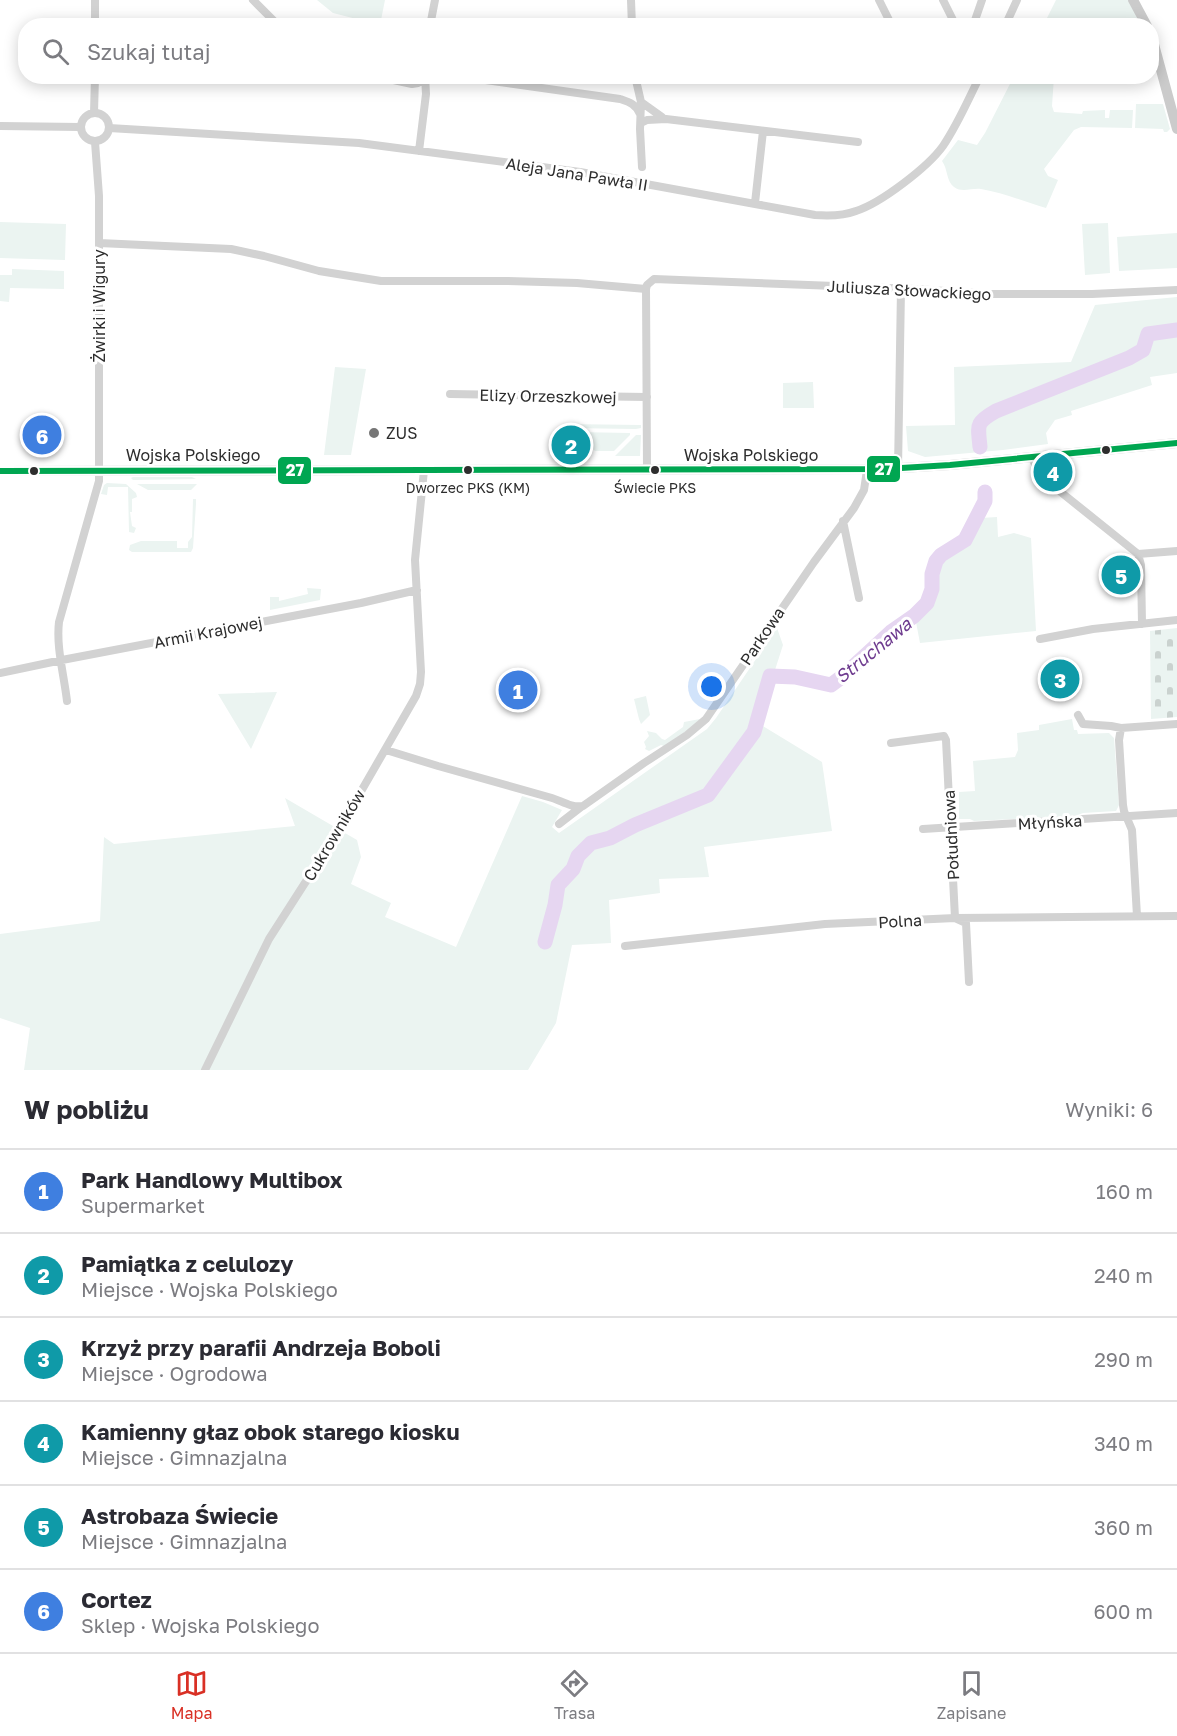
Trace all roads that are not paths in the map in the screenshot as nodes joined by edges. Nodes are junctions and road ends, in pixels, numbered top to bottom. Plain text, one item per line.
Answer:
1 (95, 0) edge
2 (253, 0) edge
3 (435, 0) edge
4 (631, 0) edge
5 (879, 0) edge
6 (943, 0) edge
7 (982, 0) edge
8 (1017, 0) edge
9 (1133, 0) edge
10 (95, 18) edge
11 (271, 18) edge
12 (432, 18) edge
13 (632, 18) edge
14 (888, 18) edge
15 (952, 18) edge
16 (976, 18) edge
17 (1009, 18) edge
18 (1143, 18) edge
19 (1159, 63) edge
20 (95, 84) edge
21 (425, 84) edge
22 (514, 84) edge
23 (633, 84) edge
24 (636, 84) edge
25 (976, 84) edge
26 (620, 99) junction
27 (641, 102) junction
28 (94, 113) junction
29 (640, 114) junction
30 (666, 119) junction
31 (640, 123) junction
32 (0, 126) edge
33 (80, 127) junction
34 (109, 128) junction
35 (1177, 129) edge
36 (763, 131) junction
37 (95, 142) junction
38 (858, 142) dead end
39 (418, 151) junction
40 (642, 166) dead end
41 (755, 203) junction
42 (99, 243) junction
43 (646, 289) junction
44 (901, 289) junction
45 (1177, 290) edge
46 (450, 394) dead end
47 (646, 397) junction
48 (1177, 443) edge
49 (1032, 457) junction
50 (898, 469) junction
51 (424, 470) junction
52 (647, 470) junction
53 (867, 470) junction
54 (0, 471) edge
55 (99, 471) junction
56 (843, 521) junction
57 (1177, 551) edge
58 (1138, 554) junction
59 (417, 590) junction
60 (859, 598) dead end
61 (1177, 620) edge
62 (1142, 624) junction
63 (1040, 639) dead end
64 (62, 660) junction
65 (0, 673) edge
66 (67, 700) dead end
67 (1078, 715) dead end
68 (1177, 724) edge
69 (1121, 728) junction
70 (891, 742) dead end
71 (386, 750) junction
72 (583, 806) junction
73 (1177, 813) edge
74 (1127, 817) junction
75 (559, 824) dead end
76 (951, 827) junction
77 (923, 830) dead end
78 (1137, 916) junction
79 (1177, 916) edge
80 (955, 918) junction
81 (625, 946) dead end
82 (969, 982) dead end
83 (205, 1070) edge

1 - 10 street
2 - 11 street
3 - 12 street
4 - 13 street
5 - 14 street
6 - 15 street
7 - 16 street
8 - 17 street
9 - 18 street
19 - 35 street
20 - 28 street
21 - 39 street
22 - 26 street
23 - 26 street
24 - 27 street
25 - 41 street, Aleja Jana Pawła II
26 - 29 street
27 - 29 street
27 - 30 street
28 - 33 street
28 - 34 street
29 - 31 street
30 - 31 street
30 - 36 street
31 - 40 street
32 - 33 street
33 - 37 street
34 - 37 street
34 - 39 street, Aleja Jana Pawła II
36 - 38 street
36 - 41 street
37 - 42 street, Żwirki i Wigury
39 - 41 street, Aleja Jana Pawła II
42 - 43 street
42 - 55 street, Żwirki i Wigury
43 - 44 street, Juliusza Słowackiego
43 - 47 street
44 - 45 street, Juliusza Słowackiego
44 - 50 street
46 - 47 street, Elizy Orzeszkowej
47 - 52 street
48 - 49 street, Wojska Polskiego
49 - 50 street, Wojska Polskiego
49 - 58 street
50 - 53 street, Wojska Polskiego
51 - 52 street, Wojska Polskiego
51 - 55 street, Wojska Polskiego
51 - 59 street, Cukrowników
52 - 53 street, Wojska Polskiego
53 - 56 street, Parkowa
54 - 55 street, Wojska Polskiego
55 - 64 street, Żwirki i Wigury
56 - 60 street
56 - 72 street, Parkowa
57 - 58 street
58 - 62 street
59 - 64 street, Armii Krajowej
59 - 71 street, Cukrowników
61 - 62 street
62 - 63 street
64 - 65 street, Armii Krajowej
64 - 66 street, Żwirki i Wigury
67 - 69 street
68 - 69 street
69 - 74 street
70 - 76 street, Południowa
71 - 72 street
71 - 83 street, Cukrowników
72 - 75 street, Parkowa
73 - 74 street, Młyńska
74 - 76 street, Młyńska
74 - 78 street
76 - 77 street, Młyńska
76 - 80 street, Południowa
78 - 79 street, Polna
78 - 80 street, Polna
80 - 81 street, Polna
80 - 82 street, Południowa

